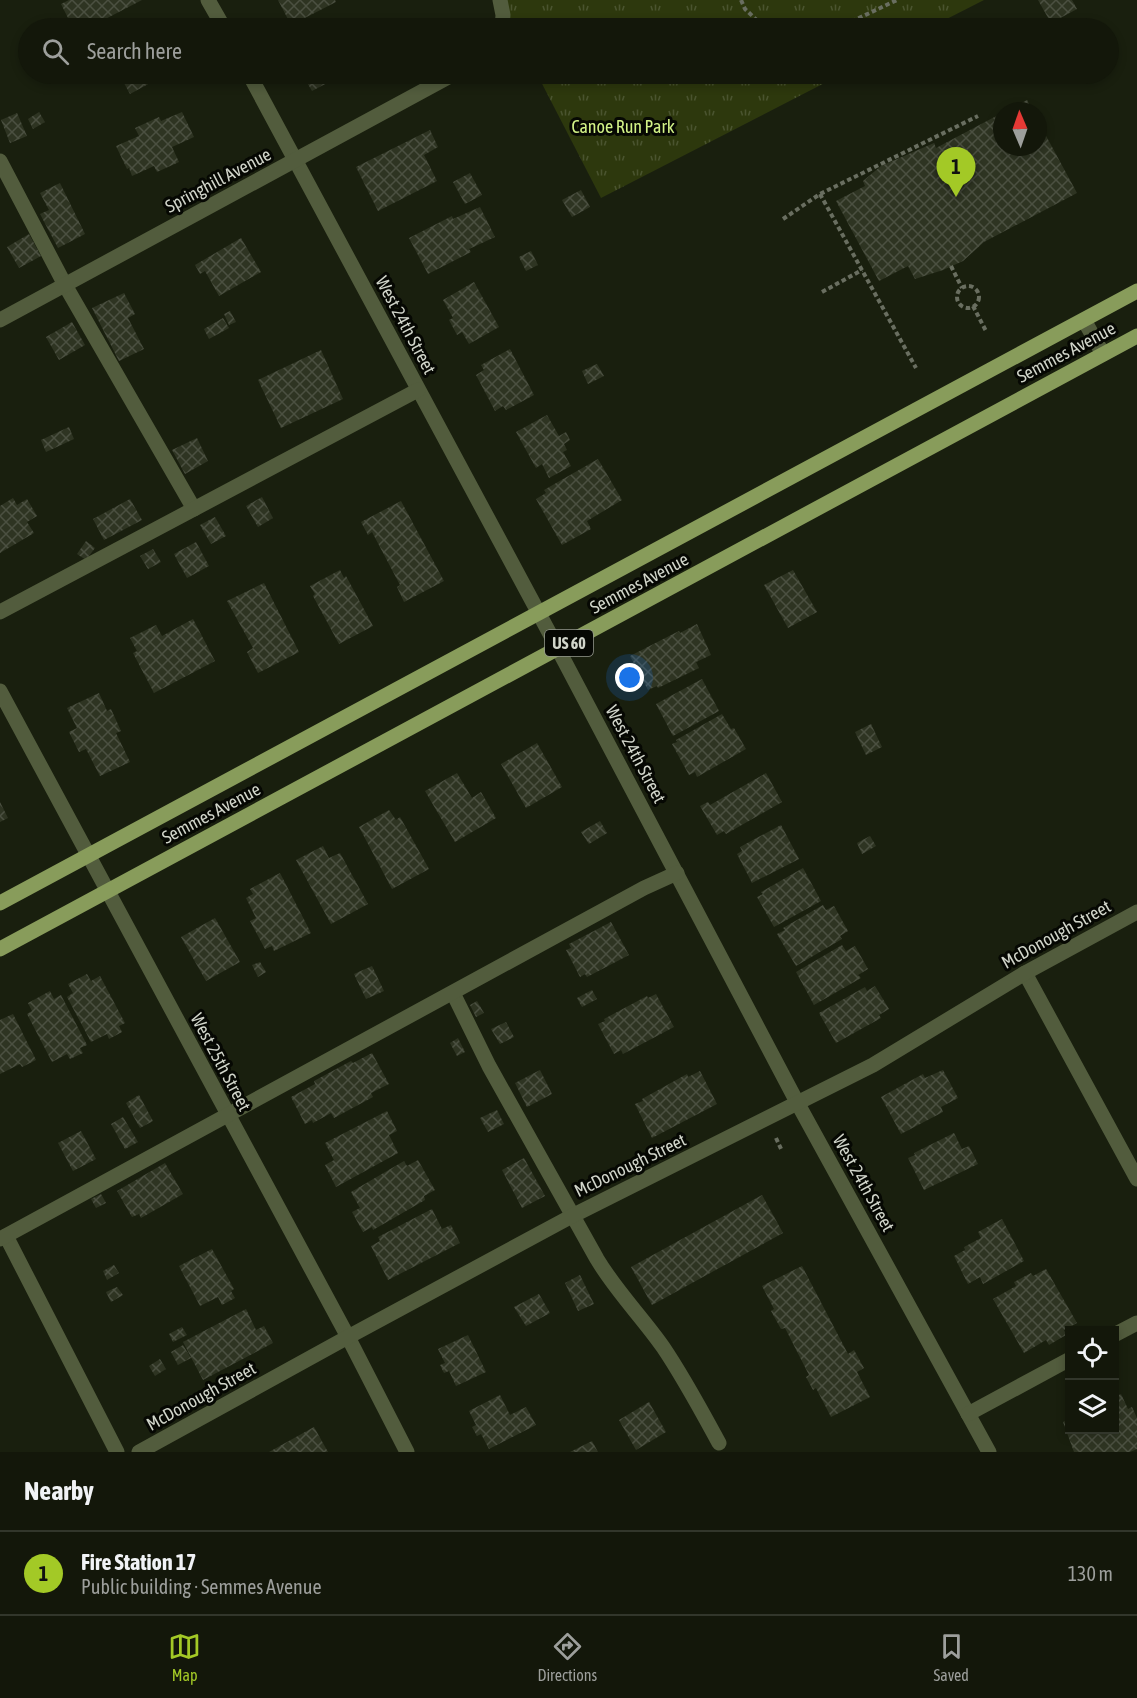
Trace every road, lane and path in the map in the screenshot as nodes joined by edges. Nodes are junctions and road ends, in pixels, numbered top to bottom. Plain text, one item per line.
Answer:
1 (208, 0) edge
2 (500, 0) edge
3 (741, 0) edge
4 (897, 0) edge
5 (218, 18) edge
6 (502, 18) edge
7 (754, 18) edge
8 (859, 18) edge
9 (254, 84) edge
10 (436, 84) edge
11 (978, 116) dead end
12 (296, 160) junction
13 (0, 161) edge
14 (820, 194) junction
15 (783, 219) dead end
16 (951, 266) dead end
17 (862, 270) junction
18 (65, 285) junction
19 (962, 288) junction
20 (1137, 291) edge
21 (822, 292) dead end
22 (973, 306) junction
23 (0, 320) edge
24 (1084, 320) junction
25 (986, 331) dead end
26 (1137, 336) edge
27 (1103, 354) junction
28 (916, 369) dead end
29 (418, 390) junction
30 (194, 509) junction
31 (0, 612) edge
32 (538, 614) junction
33 (558, 649) junction
34 (0, 691) edge
35 (89, 856) junction
36 (677, 873) junction
37 (107, 891) junction
38 (0, 903) edge
39 (1137, 912) edge
40 (0, 948) edge
41 (1025, 973) junction
42 (453, 993) junction
43 (798, 1104) junction
44 (227, 1114) junction
45 (775, 1137) dead end
46 (782, 1151) dead end
47 (1133, 1161) edge
48 (1137, 1179) edge
49 (572, 1216) junction
50 (3, 1238) edge
51 (1137, 1323) edge
52 (1119, 1332) edge
53 (348, 1336) junction
54 (1065, 1362) edge
55 (968, 1414) junction
56 (719, 1443) dead end
57 (117, 1452) edge
58 (139, 1452) edge
59 (407, 1452) edge
60 (989, 1452) edge

1 - 5 street
2 - 6 street
3 - 7 path
4 - 8 path
9 - 12 street, West 24th Street
10 - 12 street, Springhill Avenue
11 - 14 path
12 - 18 street, Springhill Avenue
12 - 29 street, West 24th Street
13 - 18 street
14 - 15 path
14 - 17 path
16 - 19 path
17 - 21 path
17 - 28 path
18 - 23 street, Springhill Avenue
18 - 30 street
19 - 22 path
19 - 22 path
20 - 24 main road, Semmes Avenue / US 60
22 - 25 path
24 - 27 street
24 - 32 main road, Semmes Avenue / US 60
26 - 27 main road, Semmes Avenue / US 60
27 - 33 main road, Semmes Avenue / US 60
29 - 30 street
29 - 32 street, West 24th Street
30 - 31 street
32 - 33 street, West 24th Street
32 - 35 main road, Semmes Avenue / US 60
33 - 36 street, West 24th Street
33 - 37 main road, Semmes Avenue / US 60
34 - 35 street, West 25th Street
35 - 37 street, West 25th Street
35 - 38 main road, Semmes Avenue / US 60
36 - 42 street
36 - 43 street, West 24th Street
37 - 40 main road, Semmes Avenue / US 60
37 - 44 street, West 25th Street
39 - 41 street, McDonough Street
41 - 43 street, McDonough Street
41 - 47 street
42 - 44 street
42 - 49 street
43 - 49 street, McDonough Street
43 - 55 street, West 24th Street
44 - 50 street
44 - 53 street, West 25th Street
45 - 46 path
47 - 48 street
49 - 53 street, McDonough Street
49 - 56 street
50 - 57 street
51 - 52 street
53 - 58 street, McDonough Street
53 - 59 street, West 25th Street
54 - 55 street
55 - 60 street, West 24th Street

